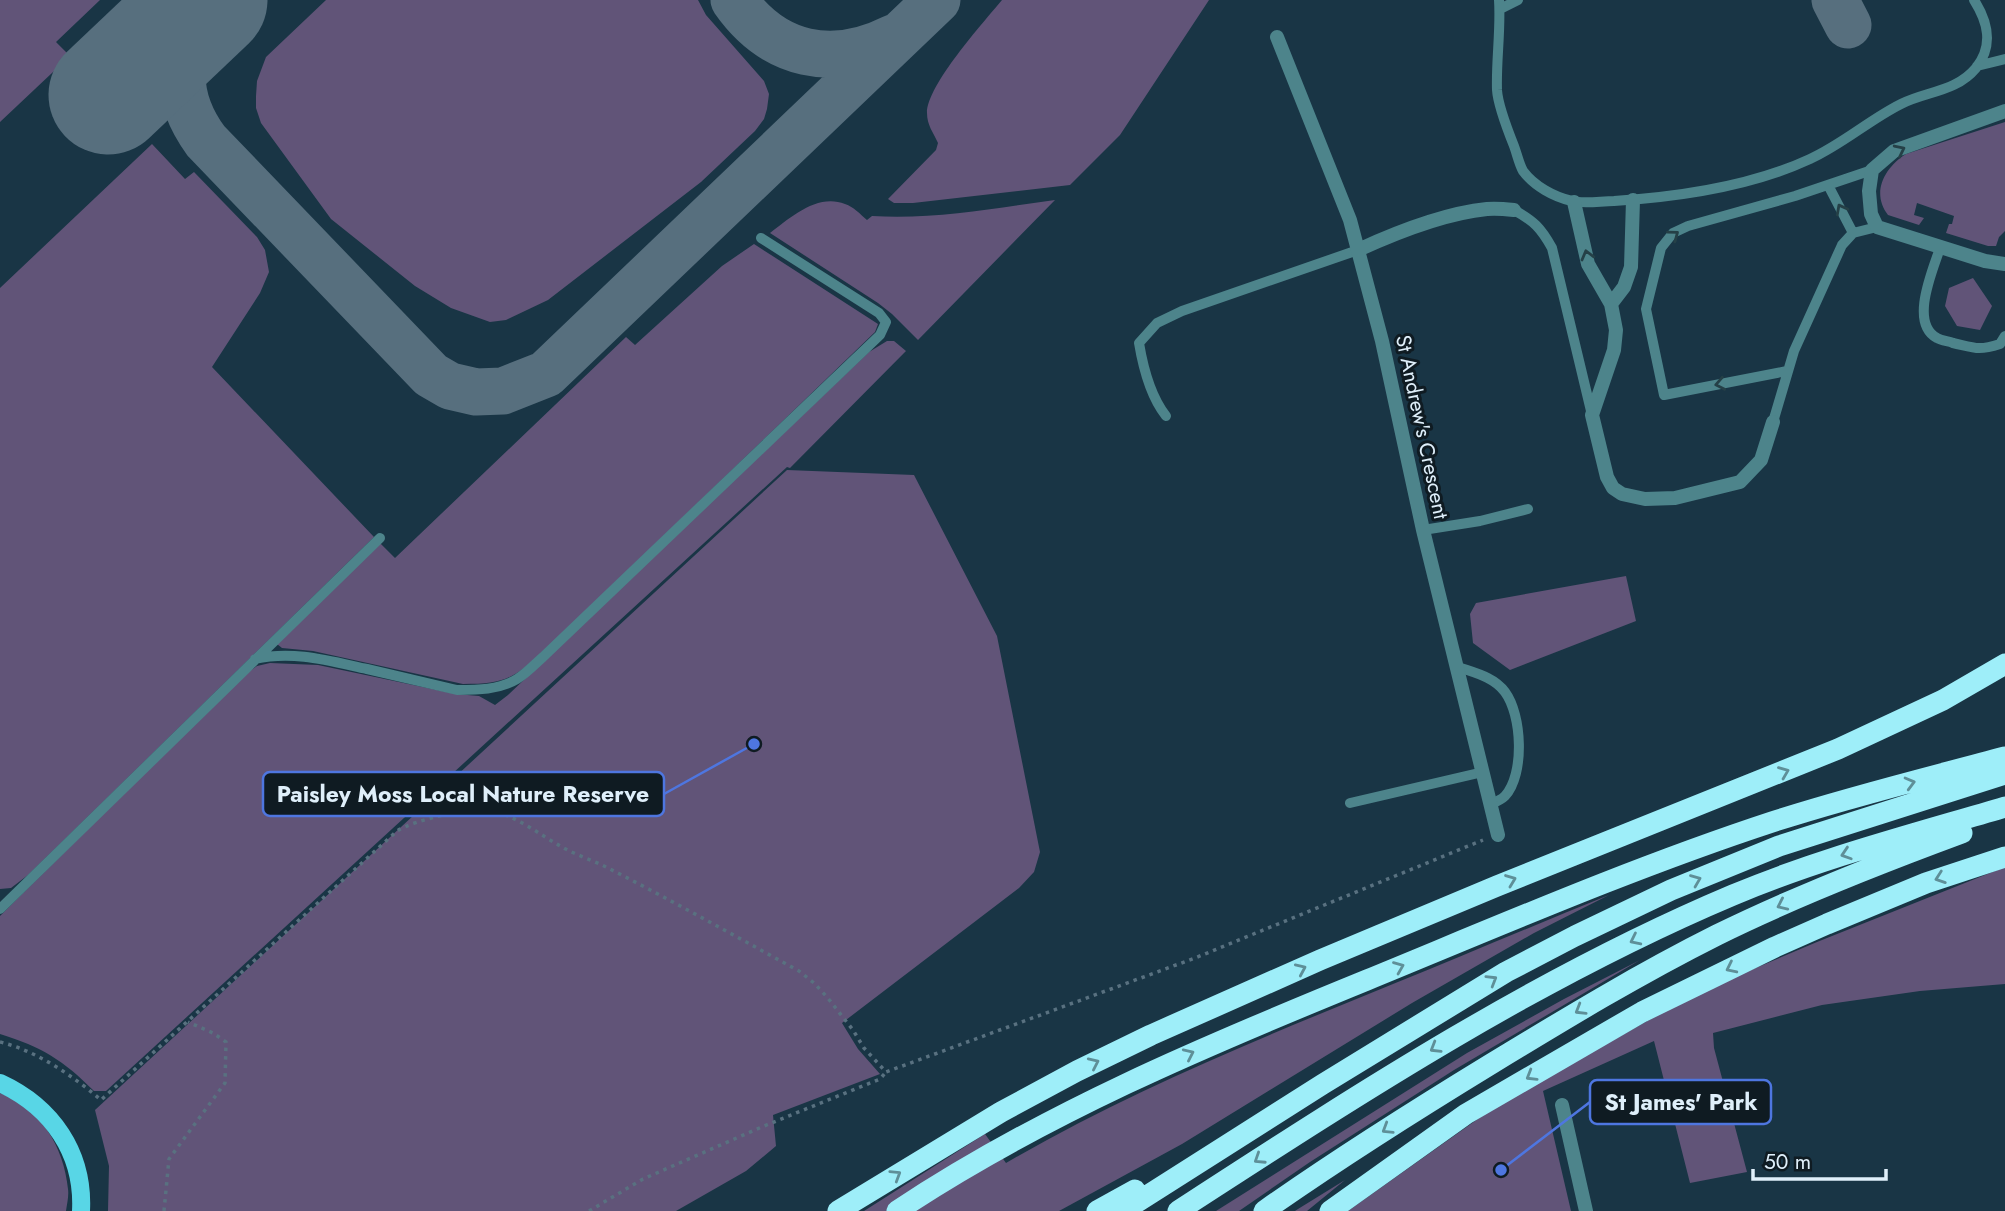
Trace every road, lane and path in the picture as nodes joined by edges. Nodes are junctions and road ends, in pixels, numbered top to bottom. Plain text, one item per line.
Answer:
1 (1518, 0) edge
2 (1974, 0) edge
3 (1500, 5) edge
4 (1277, 37) dead end
5 (2005, 59) edge
6 (1977, 66) junction
7 (2005, 111) edge
8 (1872, 170) junction
9 (1828, 185) junction
10 (1633, 200) junction
11 (1574, 202) junction
12 (1514, 210) joint
13 (1877, 227) junction
14 (1853, 233) junction
15 (761, 238) dead end
16 (1940, 248) junction
17 (1358, 250) junction
18 (2005, 257) edge
19 (1985, 261) junction
20 (2005, 264) edge
21 (1611, 304) junction
22 (2005, 335) edge
23 (1787, 372) junction
24 (1592, 415) junction
25 (1166, 416) dead end
26 (1773, 422) joint
27 (1528, 509) dead end
28 (1423, 530) junction
29 (380, 538) dead end
30 (255, 659) junction
31 (2005, 664) edge
32 (1458, 667) junction
33 (2005, 757) edge
34 (1483, 772) junction
35 (2005, 774) edge
36 (1350, 803) dead end
37 (1491, 804) junction
38 (2005, 807) edge
39 (2005, 817) edge
40 (1498, 835) joint
41 (2005, 857) edge
42 (0, 909) edge
43 (188, 1022) junction
44 (0, 1042) edge
45 (887, 1072) junction
46 (0, 1083) edge
47 (1322, 1084) junction
48 (1562, 1105) dead end
49 (81, 1211) edge
50 (163, 1211) edge
51 (589, 1211) edge
52 (838, 1211) edge
53 (897, 1211) edge
54 (1097, 1211) edge
55 (1123, 1211) edge
56 (1178, 1211) edge
57 (1264, 1211) edge
58 (1330, 1211) edge
59 (1586, 1211) edge

1 - 3 lane
2 - 6 lane
3 - 11 lane
4 - 17 street, St Andrew's Crescent
5 - 6 lane
6 - 10 lane
8 -> 7 street
8 - 9 lane
8 - 13 street
14 -> 9 lane
23 -> 9 lane
10 - 11 lane
10 - 21 street
21 -> 11 street
12 - 17 street
12 - 24 lane
13 - 14 lane
13 - 16 street
14 - 23 lane
15 - 30 lane
16 - 19 street
16 - 22 lane
17 - 25 lane
17 - 28 street, St Andrew's Crescent
18 - 19 street
19 - 20 street
21 - 24 street
23 - 26 lane
24 - 26 street
27 - 28 lane
28 - 32 street, St Andrew's Crescent
29 - 30 lane
30 - 42 lane
52 -> 31 highway
32 - 34 street, St Andrew's Crescent
32 - 37 lane
53 -> 33 highway
34 - 36 lane
34 - 37 street, St Andrew's Crescent
47 -> 35 highway
37 - 40 street, St Andrew's Crescent
38 -> 56 highway
39 -> 57 highway
40 - 45 path
41 -> 58 highway
43 - 44 path
43 - 45 path
43 - 50 path
45 - 51 path
46 - 49 main road
47 - 54 highway
47 - 55 highway
48 - 59 street

